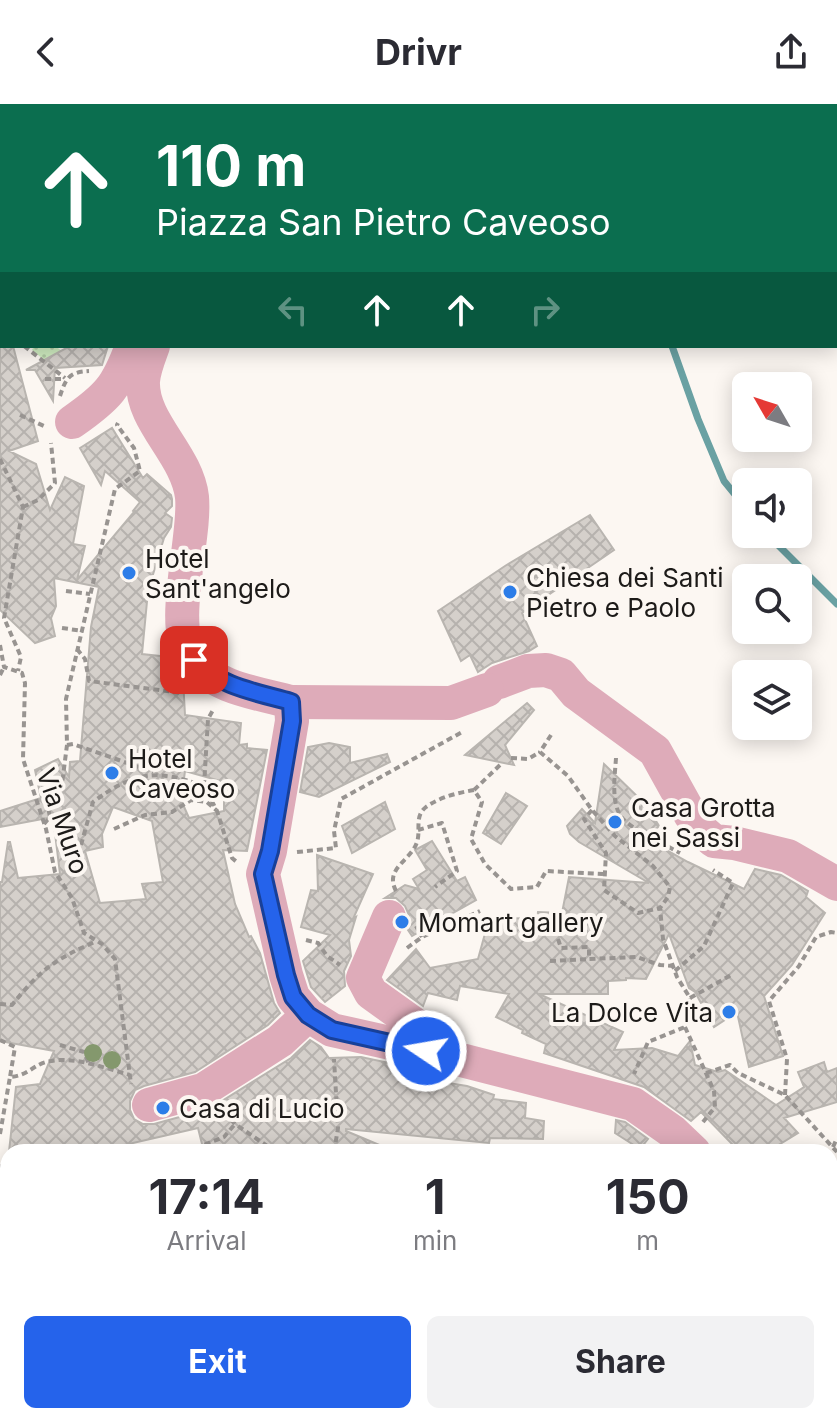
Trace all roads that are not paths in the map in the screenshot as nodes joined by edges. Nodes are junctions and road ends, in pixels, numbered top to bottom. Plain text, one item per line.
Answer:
1 (131, 348) edge
2 (152, 348) edge
3 (58, 424) road end
4 (291, 702) junction
5 (837, 884) edge
6 (391, 901) road end
7 (320, 1023) junction
8 (426, 1051) junction
9 (149, 1105) dead end
10 (686, 1144) edge

1 - 3 street
2 - 4 street
4 - 5 street
4 - 7 street
6 - 8 street
7 - 8 street
7 - 9 street
8 - 10 street

